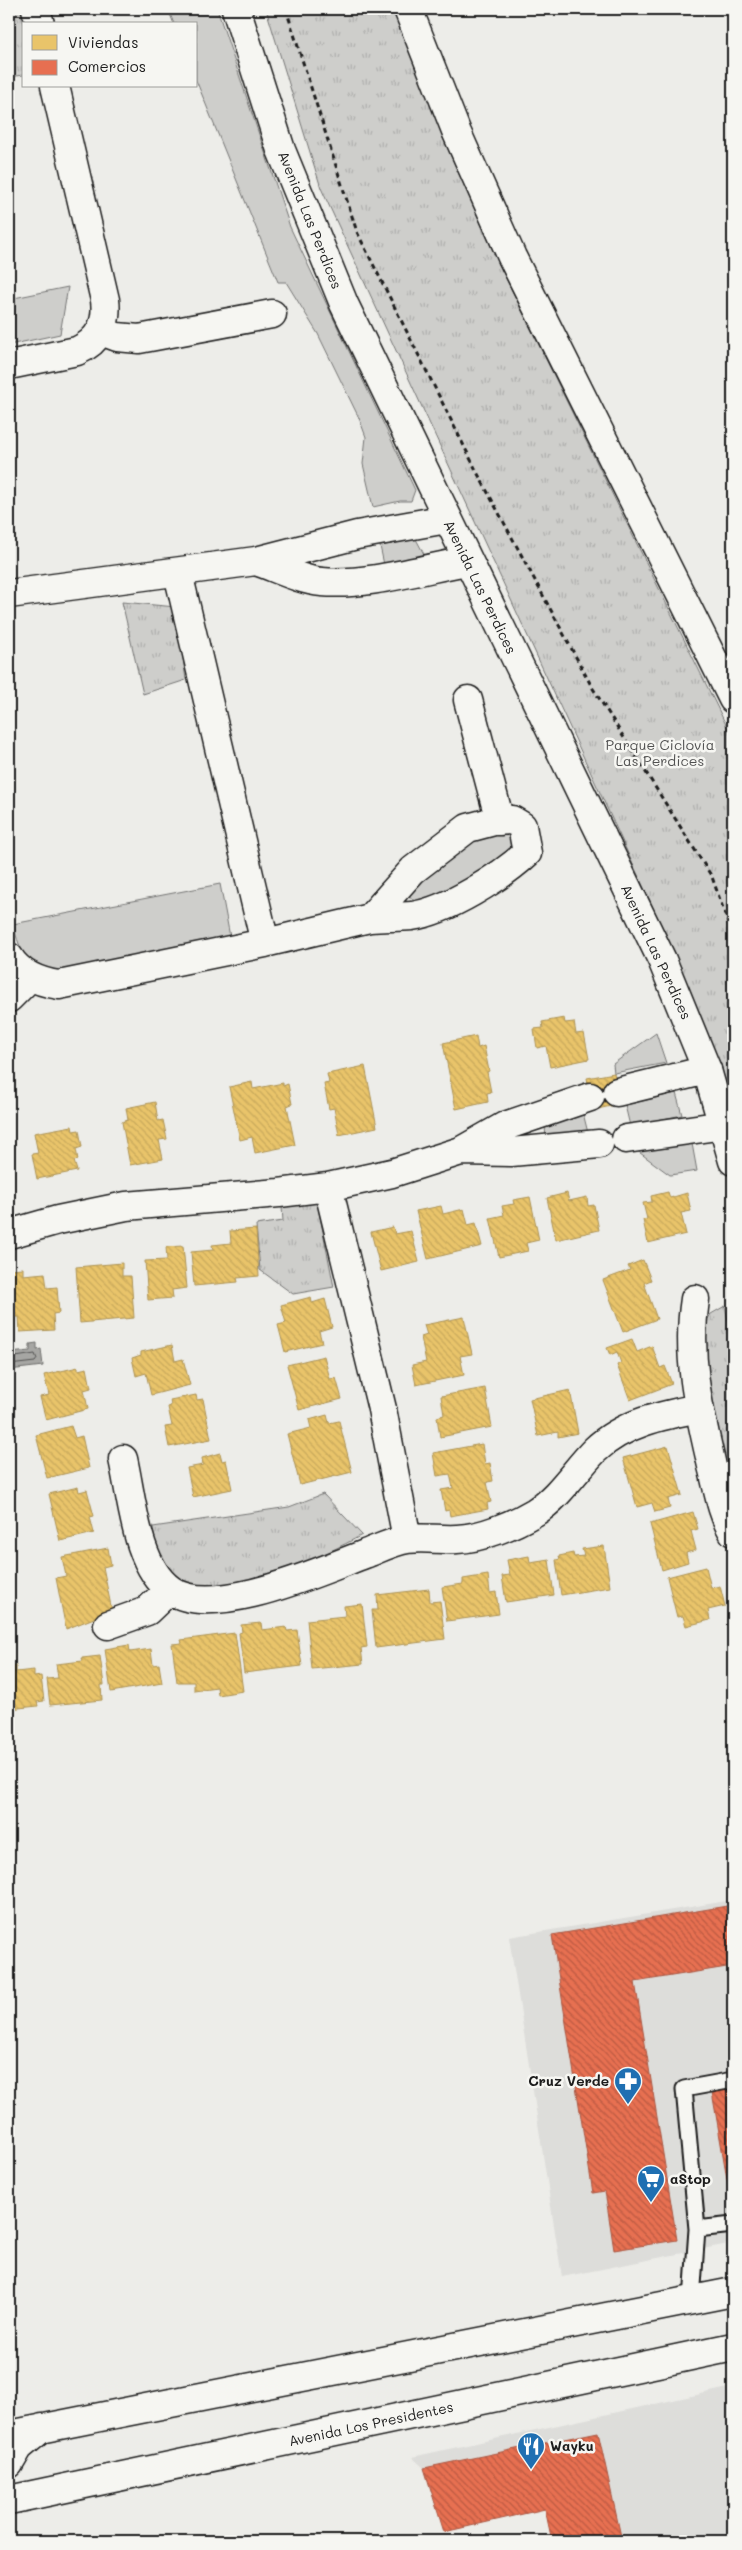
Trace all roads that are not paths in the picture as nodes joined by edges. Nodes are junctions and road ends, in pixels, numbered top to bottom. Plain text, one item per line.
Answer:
1 (36, 9) edge
2 (236, 9) edge
3 (408, 9) edge
4 (39, 22) edge
5 (54, 88) edge
6 (272, 314) dead end
7 (101, 331) junction
8 (9, 365) edge
9 (448, 519) junction
10 (256, 561) junction
11 (467, 561) junction
12 (178, 573) junction
13 (9, 594) edge
14 (733, 699) edge
15 (468, 700) dead end
16 (500, 821) junction
17 (370, 918) junction
18 (265, 943) junction
19 (9, 957) edge
20 (30, 977) junction
21 (9, 998) edge
22 (707, 1070) junction
23 (618, 1092) dead end
24 (590, 1097) dead end
25 (724, 1125) junction
26 (626, 1139) dead end
27 (600, 1144) dead end
28 (461, 1152) junction
29 (733, 1160) edge
30 (328, 1187) junction
31 (9, 1234) edge
32 (695, 1299) dead end
33 (699, 1408) junction
34 (123, 1459) dead end
35 (733, 1532) edge
36 (407, 1539) junction
37 (169, 1590) junction
38 (108, 1625) dead end
39 (733, 2080) edge
40 (733, 2226) edge
41 (697, 2229) junction
42 (733, 2292) edge
43 (692, 2300) junction
44 (733, 2347) edge
45 (43, 2427) junction
46 (9, 2435) edge
47 (9, 2464) edge
48 (9, 2478) edge
49 (35, 2496) junction
50 (9, 2500) edge

1 - 4 street
2 - 9 street, Avenida Las Perdices
3 - 14 street
5 - 7 street
6 - 7 street
7 - 8 street
9 - 10 street
9 - 11 street, Avenida Las Perdices
10 - 11 street
10 - 12 street
11 - 22 street, Avenida Las Perdices
12 - 13 street
12 - 18 street
15 - 16 street
16 - 17 street
16 - 17 street
17 - 18 street
18 - 20 street
19 - 20 street
20 - 21 street
22 - 23 street
22 - 25 street, Avenida Las Perdices
24 - 28 street
25 - 26 street
25 - 29 street, Avenida Las Perdices
27 - 28 street
28 - 30 street
30 - 31 street
30 - 36 street
32 - 33 street
33 - 35 street
33 - 36 street
34 - 37 street
36 - 37 street
37 - 38 street
39 - 41 lane
40 - 41 lane
41 - 43 lane
42 - 43 street
43 - 45 street
44 - 49 street, Avenida Los Presidentes
45 - 46 street
45 - 47 street
48 - 49 street
49 - 50 street, Avenida Los Presidentes

